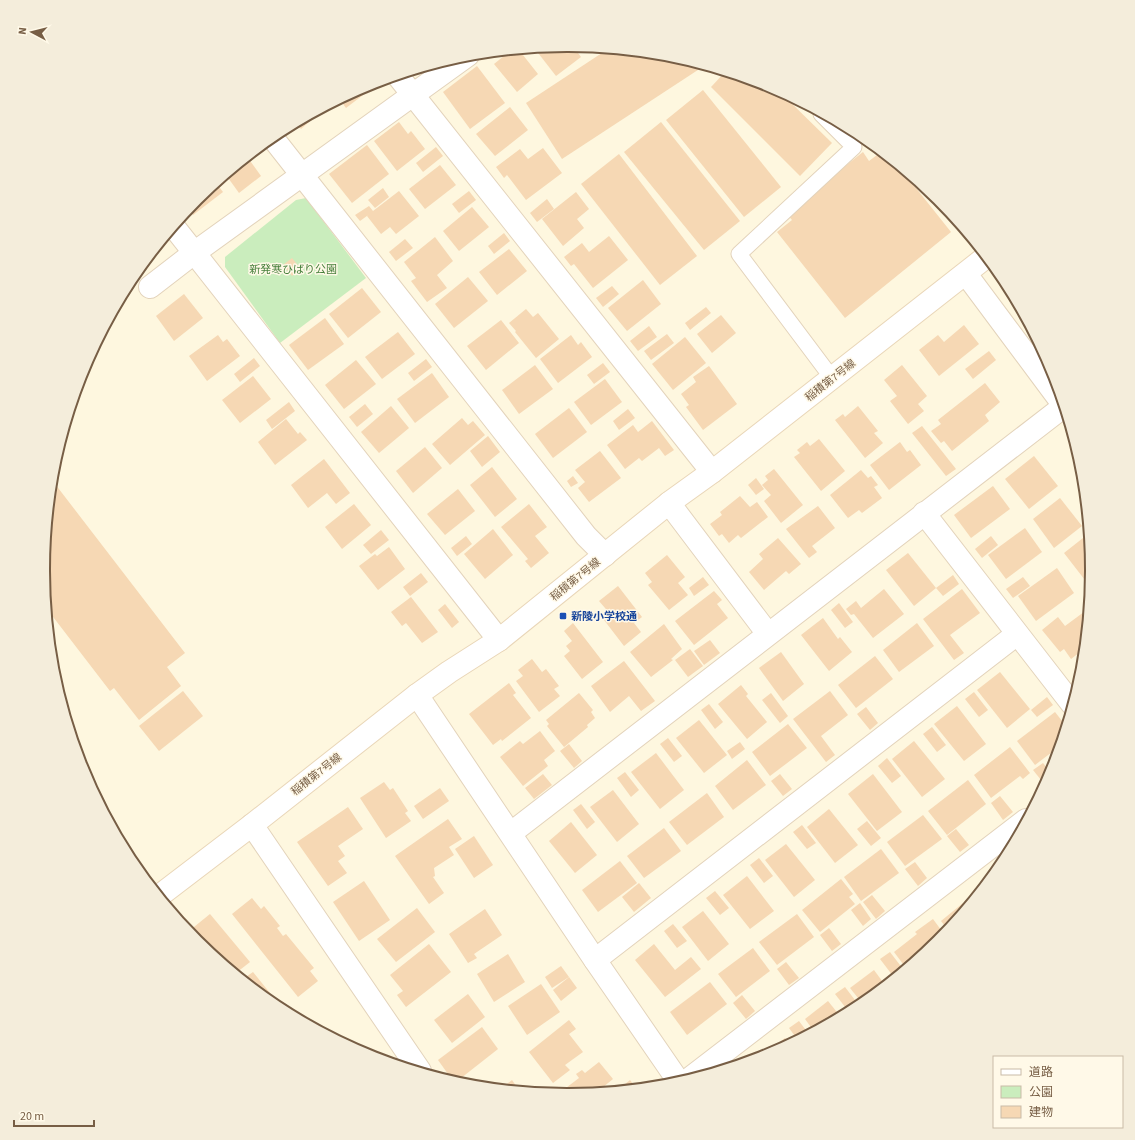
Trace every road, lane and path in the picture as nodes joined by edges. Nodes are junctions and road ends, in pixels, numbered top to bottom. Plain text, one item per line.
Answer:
1 (454, 65) edge
2 (401, 80) edge
3 (413, 95) junction
4 (834, 127) edge
5 (276, 142) edge
6 (302, 175) junction
7 (177, 231) edge
8 (194, 253) junction
9 (982, 260) edge
10 (966, 274) junction
11 (150, 287) dead end
12 (832, 378) junction
13 (1053, 391) edge
14 (1059, 409) edge
15 (712, 472) junction
16 (669, 503) junction
17 (924, 513) junction
18 (605, 555) junction
19 (768, 634) junction
20 (1017, 634) junction
21 (499, 640) junction
22 (417, 695) junction
23 (1068, 699) edge
24 (252, 825) junction
25 (1017, 827) edge
26 (510, 833) junction
27 (164, 893) edge
28 (595, 960) junction
29 (409, 1062) edge
30 (699, 1071) edge
31 (675, 1076) edge

1 - 3 street
2 - 3 street
3 - 6 street
3 - 15 street
4 - 12 lane
5 - 6 street
6 - 8 street
6 - 18 street
7 - 8 street
8 - 11 street
8 - 21 street
9 - 10 street, 稲積第7号線
10 - 12 street, 稲積第7号線
10 - 13 street
12 - 15 street, 稲積第7号線
14 - 17 street
15 - 16 street, 稲積第7号線
16 - 18 street, 稲積第7号線
16 - 19 street
17 - 19 street
17 - 20 street
18 - 21 street, 稲積第7号線
19 - 26 street
20 - 23 street
20 - 28 street
21 - 22 street, 稲積第7号線
22 - 24 street, 稲積第7号線
22 - 26 street
24 - 27 street, 稲積第7号線
24 - 29 street
25 - 30 street
26 - 28 street
28 - 31 street

